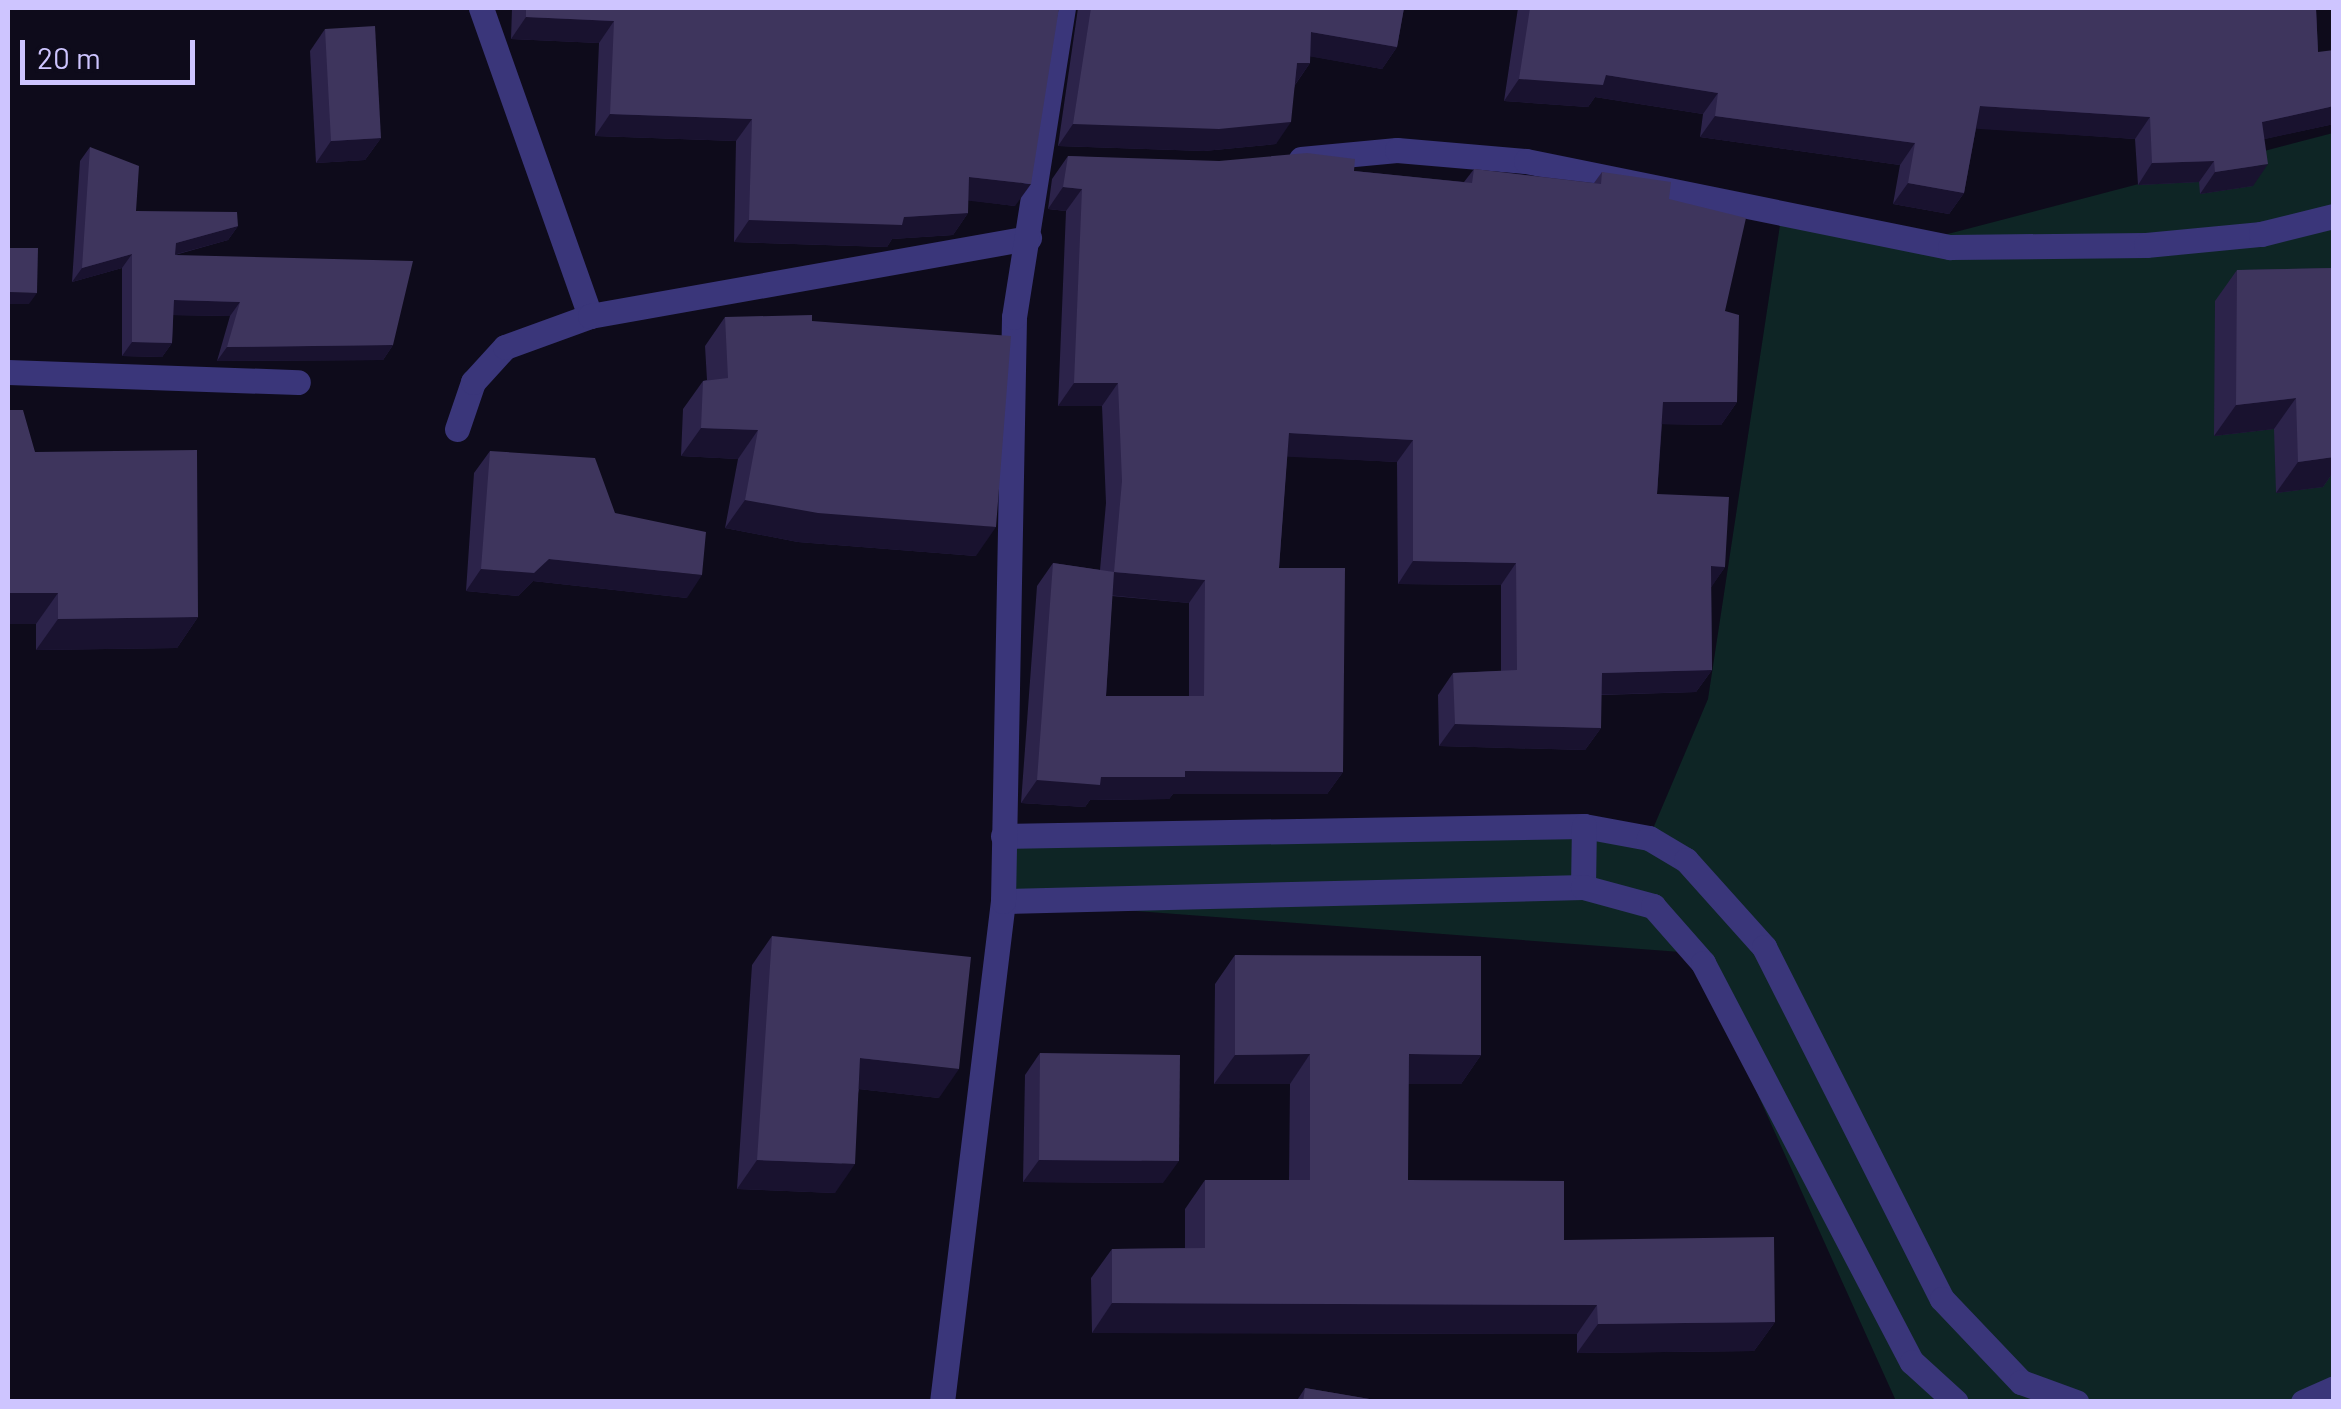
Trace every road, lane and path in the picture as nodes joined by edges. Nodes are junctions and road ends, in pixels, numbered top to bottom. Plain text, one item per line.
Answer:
1 (481, 8) edge
2 (1063, 8) edge
3 (1281, 160) edge
4 (2334, 216) edge
5 (1029, 238) junction
6 (590, 316) junction
7 (8, 372) edge
8 (298, 382) dead end
9 (456, 429) dead end
10 (1584, 826) junction
11 (1003, 836) junction
12 (1583, 887) junction
13 (1003, 901) junction
14 (2334, 1388) edge
15 (942, 1402) edge
16 (1956, 1402) edge
17 (2076, 1402) edge
18 (2303, 1402) edge

1 - 6 street
2 - 5 street
3 - 4 street
5 - 6 street
5 - 11 street
6 - 9 street
7 - 8 street
10 - 11 street
10 - 12 street
10 - 17 street
11 - 13 street
12 - 13 street
12 - 16 street
13 - 15 street
14 - 18 street

